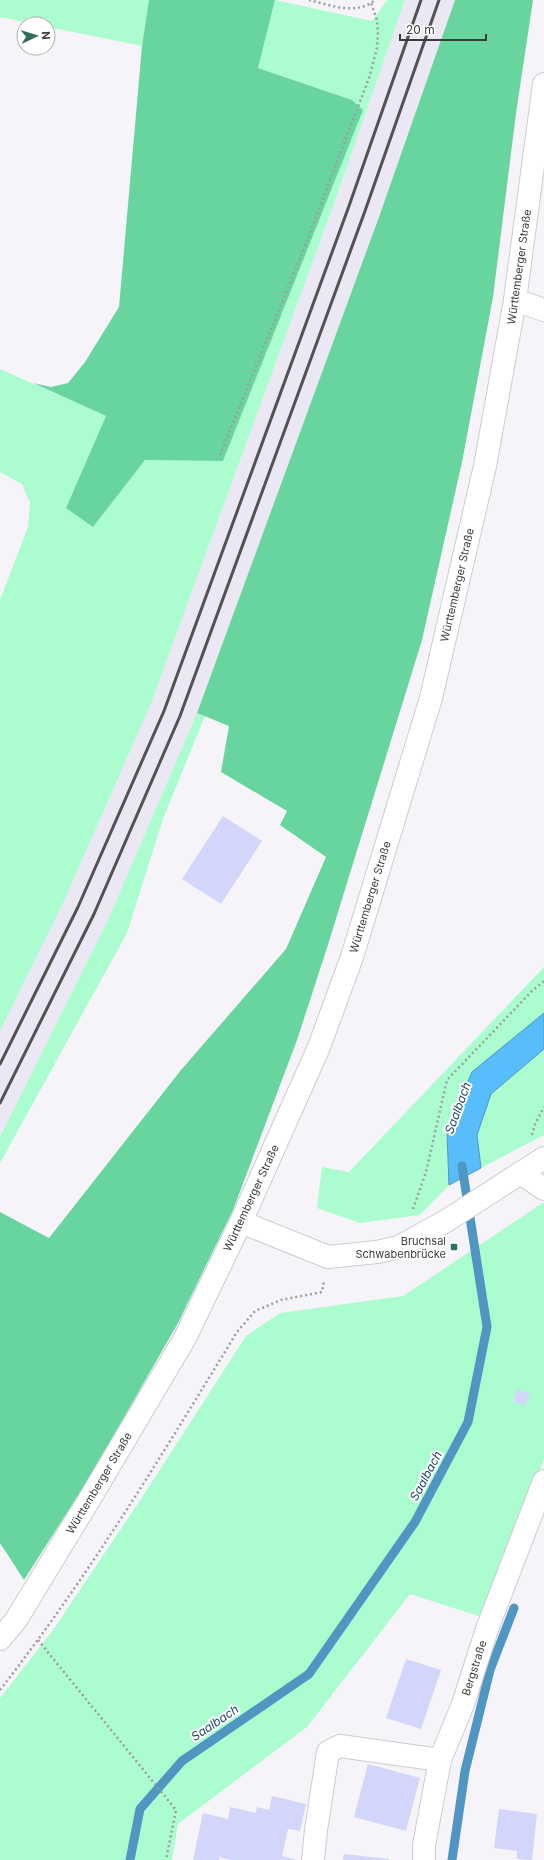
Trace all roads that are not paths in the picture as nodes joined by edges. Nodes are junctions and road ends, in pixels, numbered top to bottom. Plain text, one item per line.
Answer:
1 (544, 84) edge
2 (515, 300) junction
3 (544, 310) edge
4 (544, 1158) edge
5 (522, 1174) junction
6 (544, 1189) edge
7 (241, 1222) junction
8 (544, 1481) edge
9 (0, 1639) edge
10 (440, 1760) junction
11 (313, 1860) edge
12 (424, 1860) edge

1 - 2 main road, Württemberger Straße
2 - 3 main road
2 - 7 main road, Württemberger Straße
4 - 5 main road
5 - 6 main road
5 - 7 main road
7 - 9 main road, Württemberger Straße
8 - 10 main road, Bergstraße
10 - 11 main road
10 - 12 main road, Bergstraße

